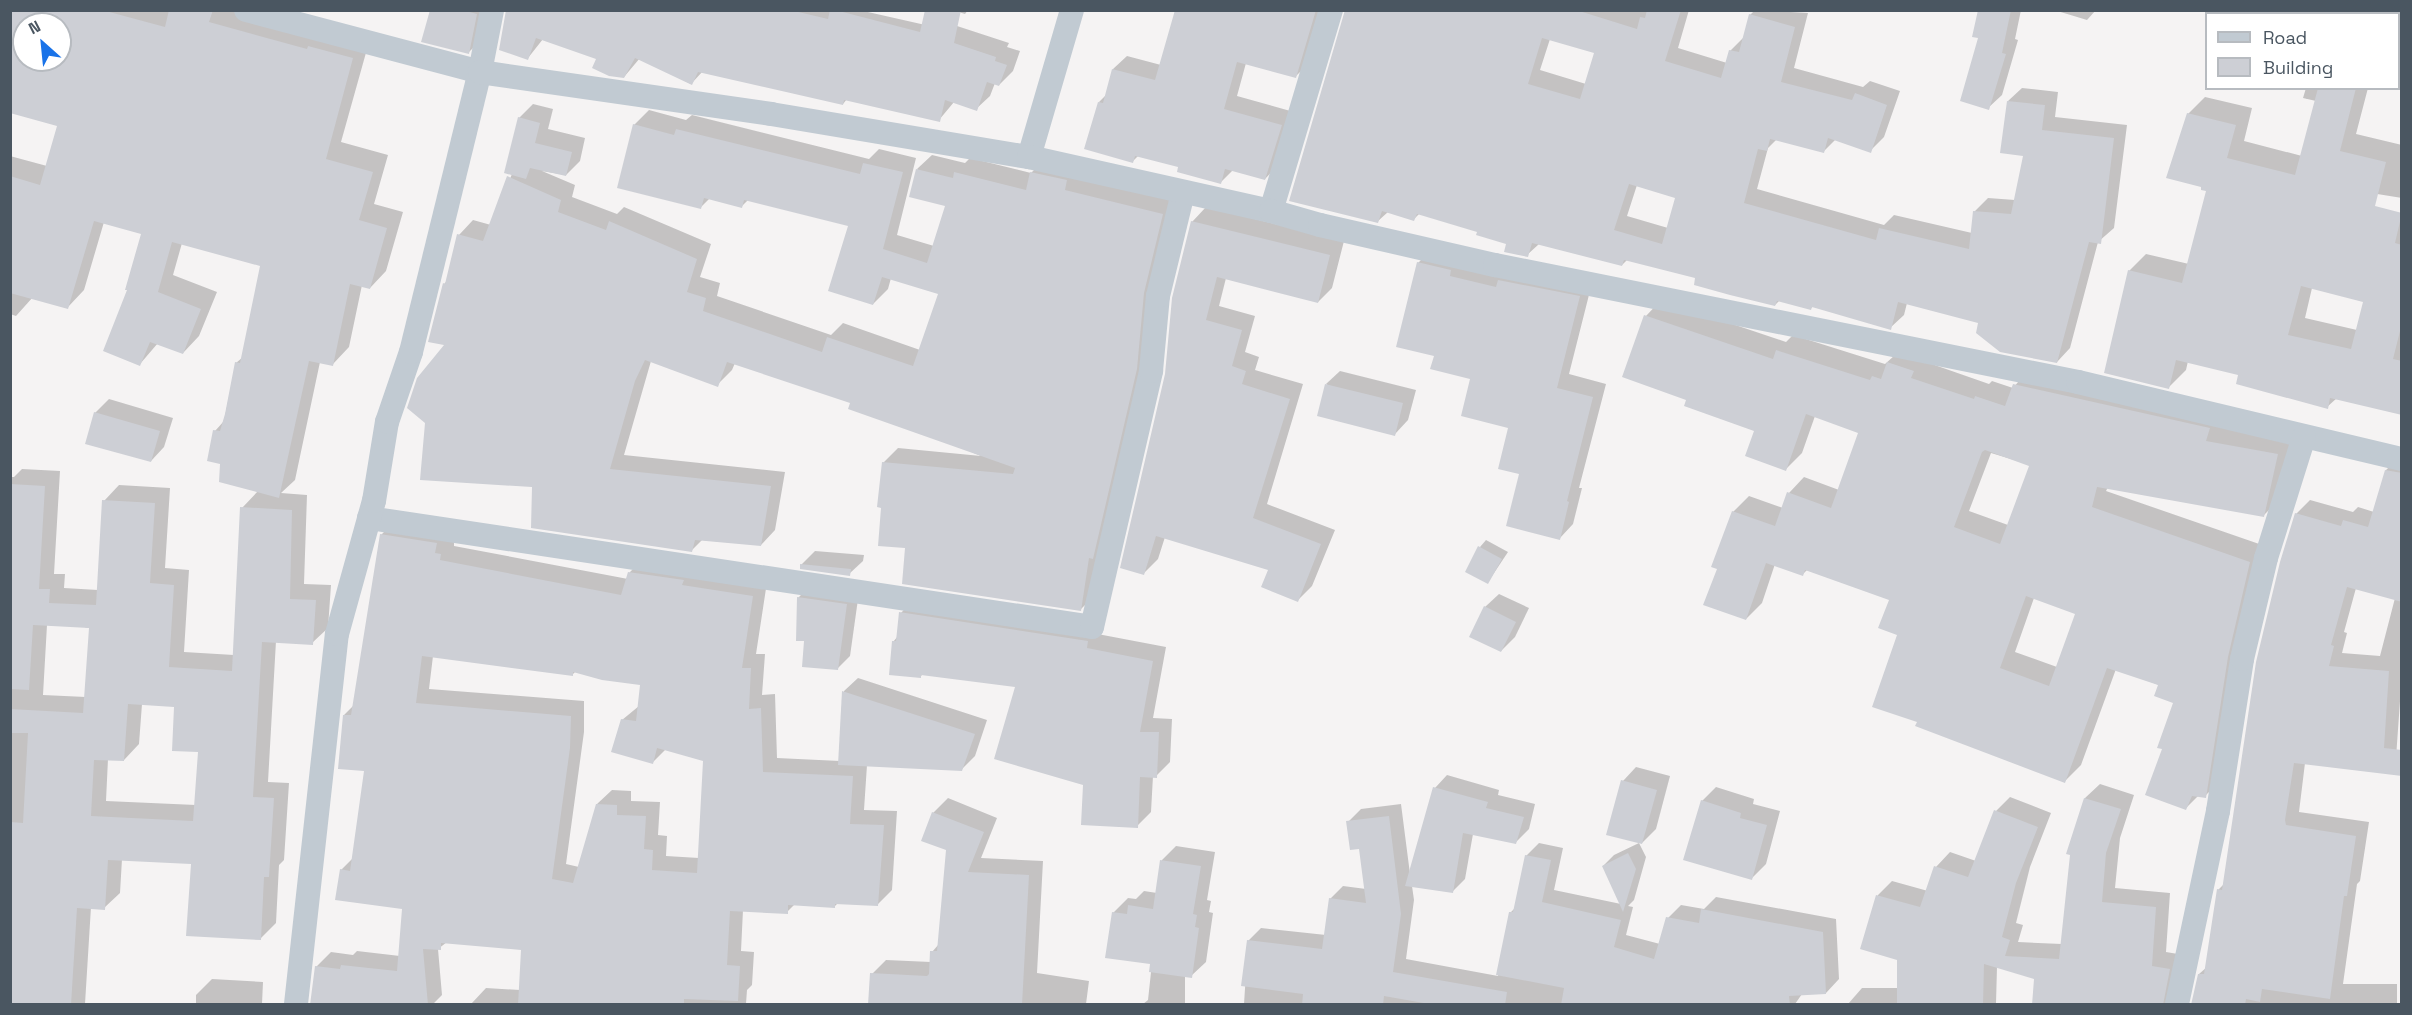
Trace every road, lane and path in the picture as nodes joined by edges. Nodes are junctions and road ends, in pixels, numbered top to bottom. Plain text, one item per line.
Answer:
1 (246, 10) edge
2 (492, 10) edge
3 (1072, 10) edge
4 (1331, 10) edge
5 (480, 72) junction
6 (1029, 157) junction
7 (1183, 193) junction
8 (1271, 211) junction
9 (2304, 436) junction
10 (2402, 459) edge
11 (369, 518) junction
12 (296, 1005) edge
13 (2177, 1005) edge

1 - 5 street
2 - 5 street
3 - 6 street
4 - 8 street
5 - 6 street
5 - 11 street
6 - 7 street
7 - 8 street
7 - 11 street
8 - 9 street
9 - 10 street
9 - 13 street
11 - 12 street

